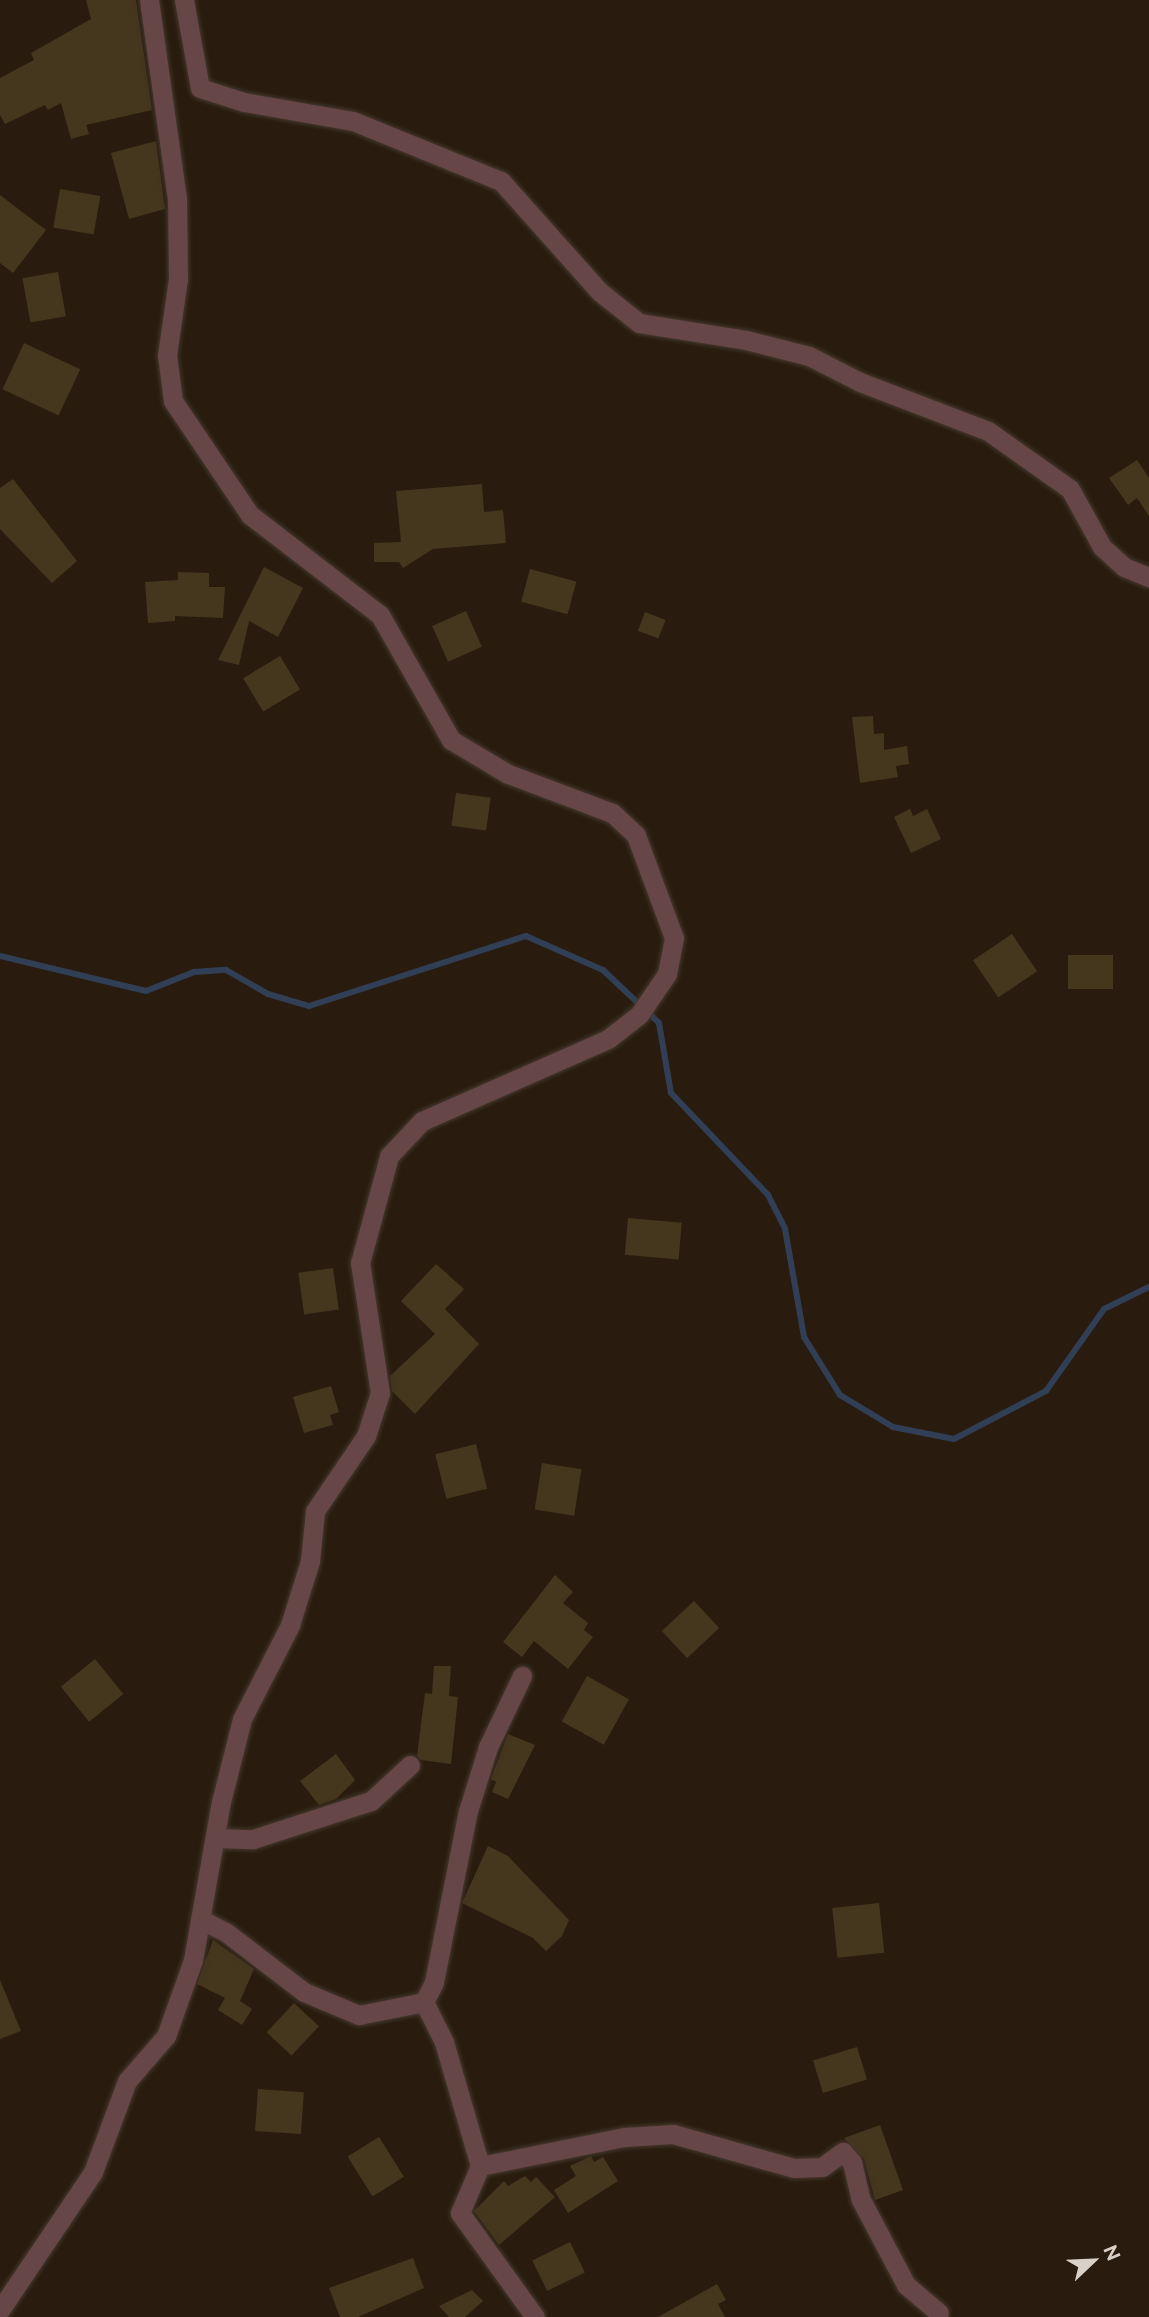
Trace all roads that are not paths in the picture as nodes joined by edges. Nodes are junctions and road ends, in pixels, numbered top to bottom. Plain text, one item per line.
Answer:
1 (149, 0) edge
2 (184, 0) edge
3 (1149, 577) edge
4 (522, 1675) dead end
5 (410, 1765) dead end
6 (215, 1838) junction
7 (201, 1919) junction
8 (424, 2002) junction
9 (480, 2166) junction
10 (0, 2310) edge
11 (939, 2313) dead end
12 (535, 2317) edge

1 - 6 street
2 - 3 street
4 - 8 street
5 - 6 street
6 - 7 street
7 - 8 street
7 - 10 street
8 - 9 street
9 - 11 street
9 - 12 street

